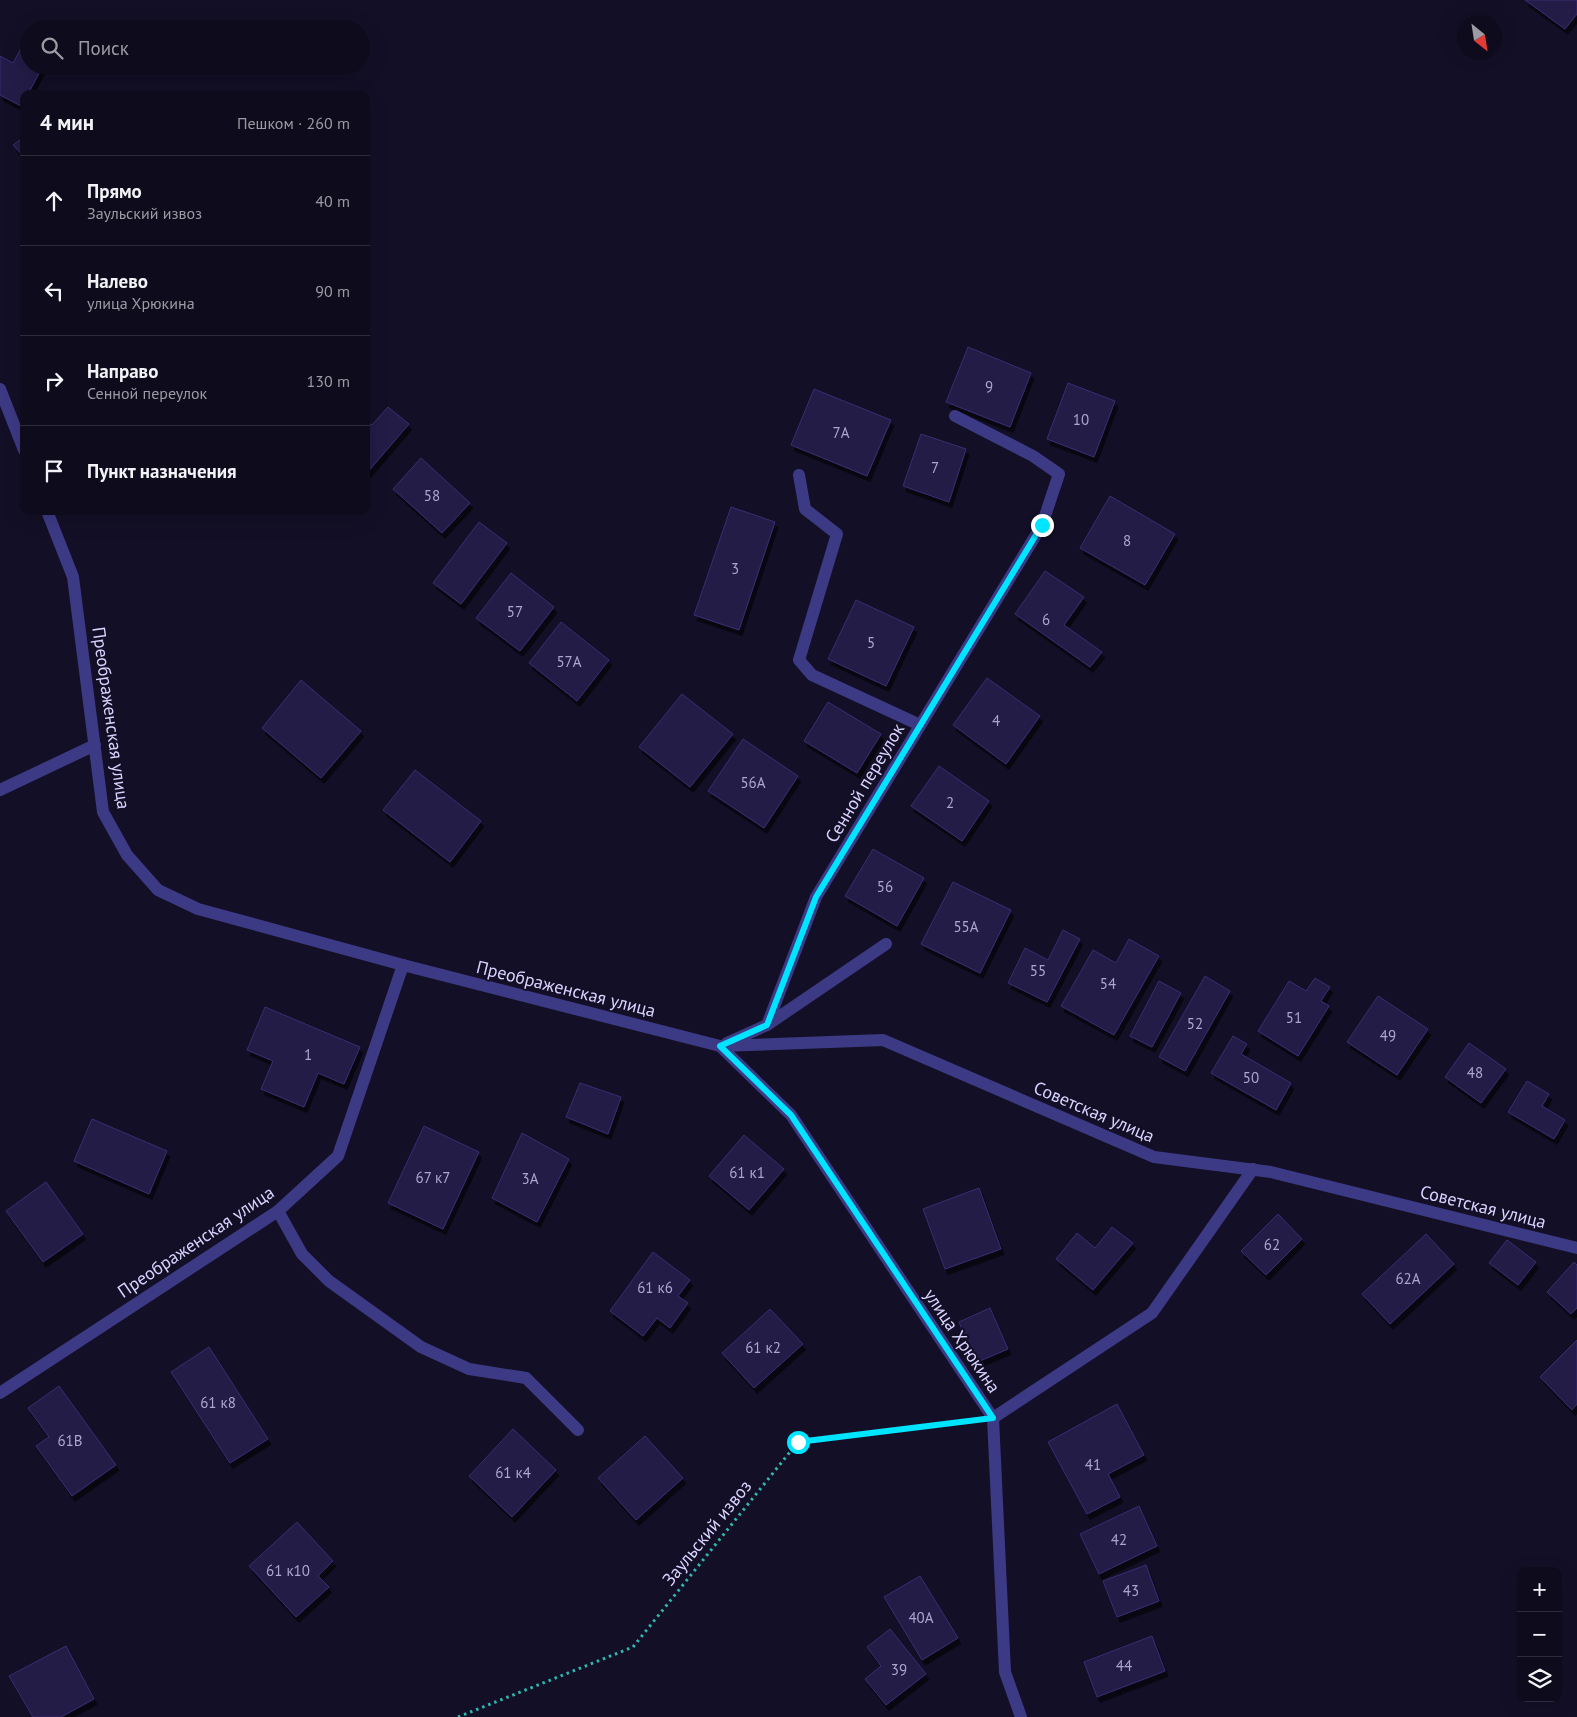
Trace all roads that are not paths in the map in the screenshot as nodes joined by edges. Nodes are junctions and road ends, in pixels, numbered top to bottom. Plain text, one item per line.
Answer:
1 (0, 389) edge
2 (954, 416) dead end
3 (20, 440) edge
4 (799, 475) dead end
5 (49, 515) edge
6 (920, 725) junction
7 (95, 745) junction
8 (0, 790) edge
9 (886, 944) dead end
10 (403, 965) junction
11 (767, 1025) junction
12 (720, 1046) junction
13 (1253, 1169) junction
14 (278, 1211) junction
15 (1577, 1248) edge
16 (0, 1393) edge
17 (993, 1418) junction
18 (578, 1430) dead end
19 (1021, 1717) edge

1 - 3 street
2 - 6 street, Сенной переулок
4 - 6 street
5 - 7 street, Преображенская улица
6 - 11 street, Сенной переулок
7 - 8 street
7 - 10 street, Преображенская улица
9 - 11 street
10 - 12 street, Преображенская улица
10 - 14 street, Преображенская улица
11 - 12 street
12 - 13 street, Советская улица
12 - 17 street, улица Хрюкина
13 - 15 street, Советская улица
13 - 17 street
14 - 16 street, Преображенская улица
14 - 18 street
17 - 19 street, улица Хрюкина

